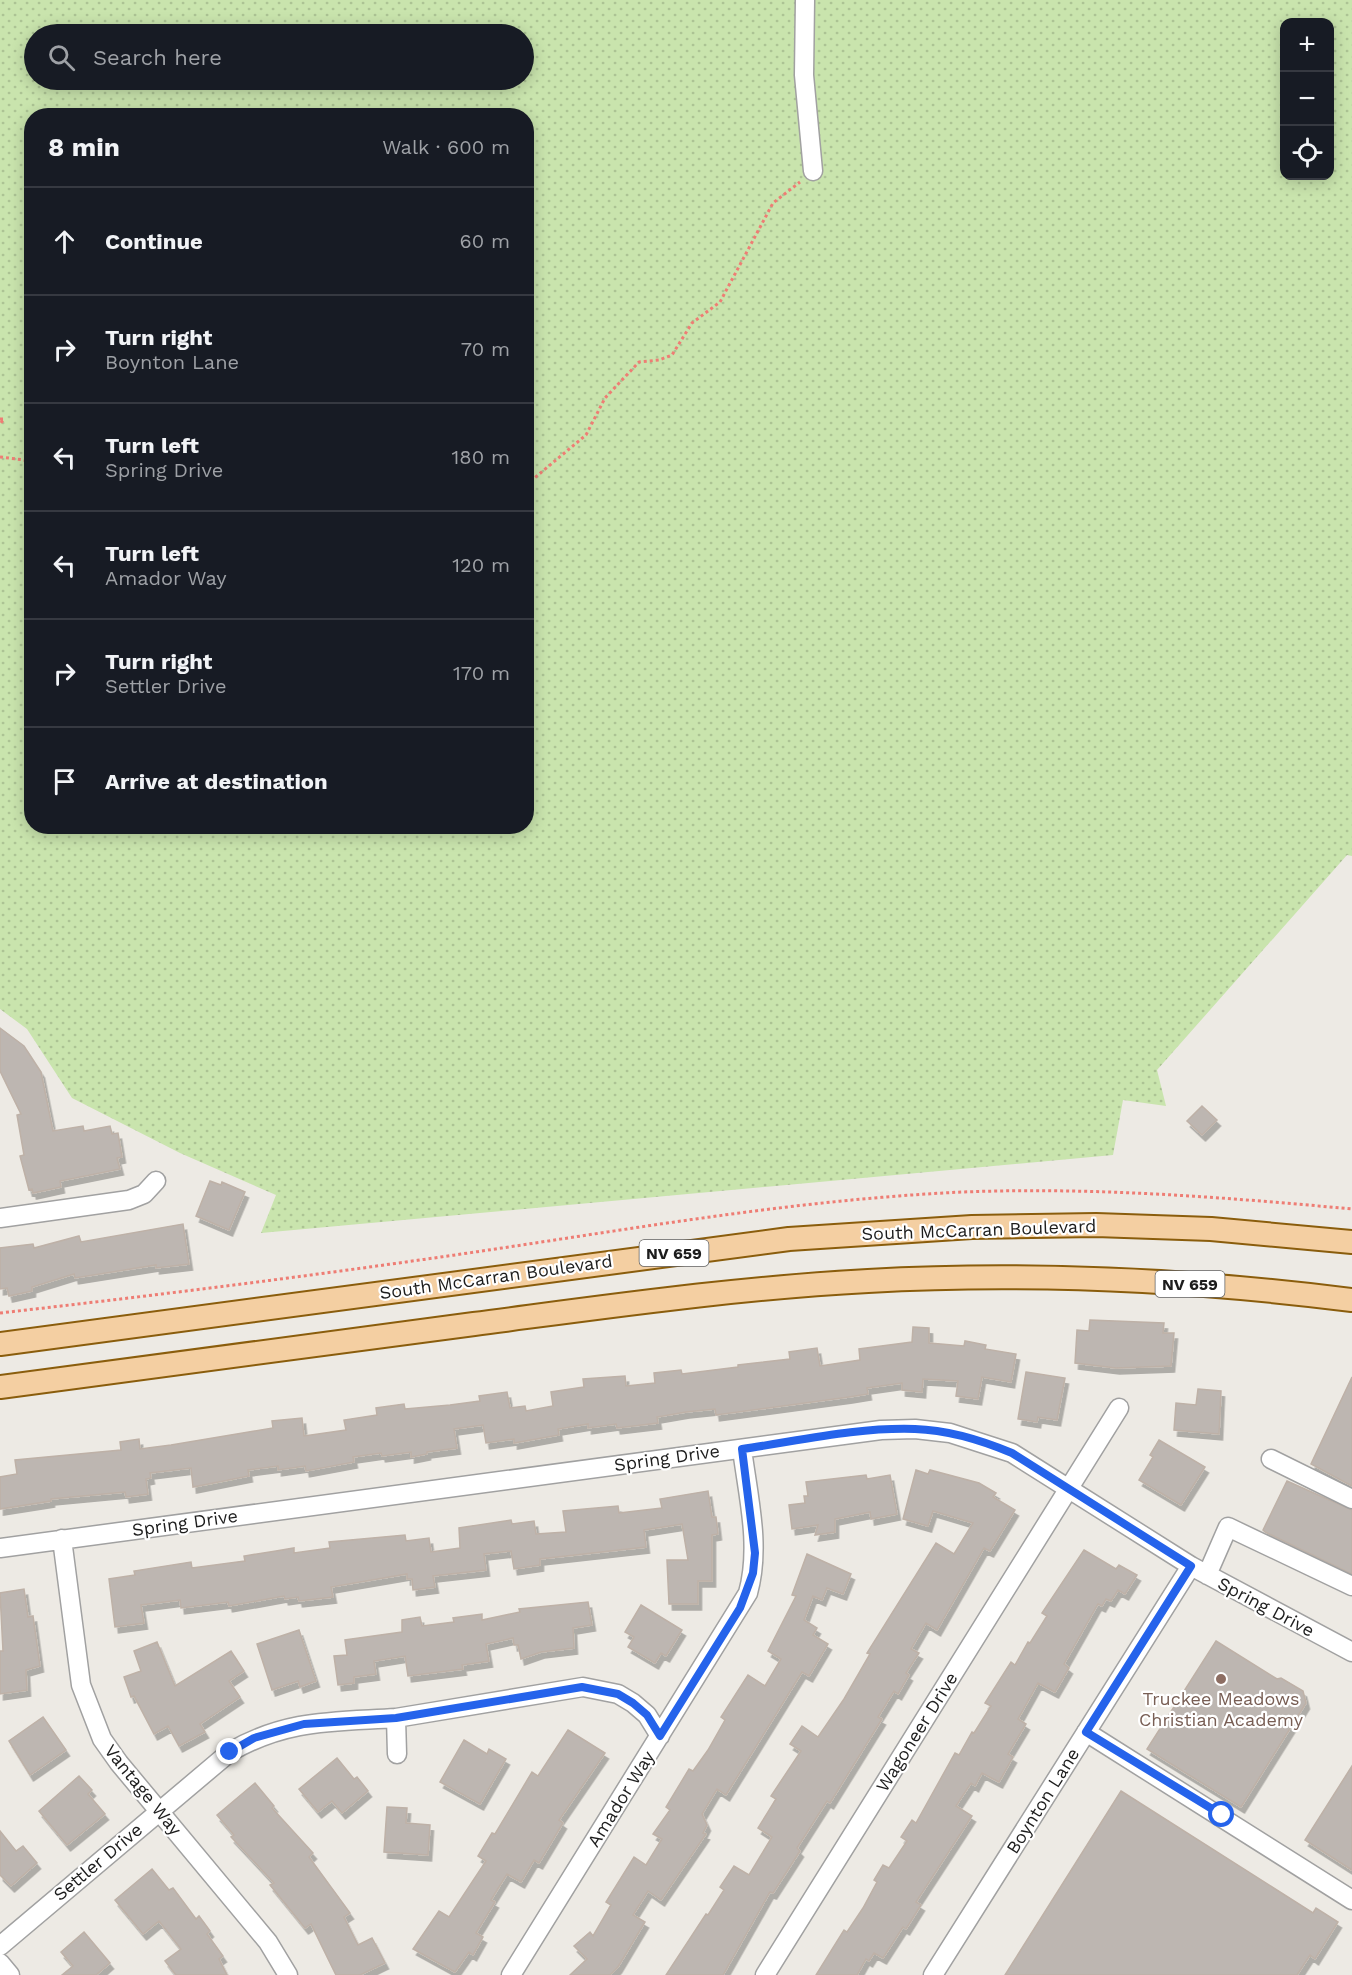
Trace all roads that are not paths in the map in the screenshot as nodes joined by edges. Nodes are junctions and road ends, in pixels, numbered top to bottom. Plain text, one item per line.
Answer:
1 (806, 0) edge
2 (813, 171) road end
3 (156, 1181) dead end
4 (0, 1218) edge
5 (1352, 1242) edge
6 (1352, 1300) edge
7 (0, 1344) edge
8 (0, 1387) edge
9 (1119, 1408) dead end
10 (742, 1449) junction
11 (1270, 1459) dead end
12 (1069, 1489) junction
13 (1352, 1499) edge
14 (62, 1539) junction
15 (0, 1548) edge
16 (1199, 1570) junction
17 (1352, 1586) edge
18 (1352, 1652) edge
19 (396, 1718) junction
20 (1086, 1732) junction
21 (660, 1736) junction
22 (397, 1754) dead end
23 (159, 1811) junction
24 (1352, 1900) edge
25 (0, 1946) edge
26 (0, 1963) edge
27 (10, 1975) edge
28 (288, 1975) edge
29 (510, 1975) edge
30 (765, 1975) edge
31 (933, 1975) edge

1 - 2 street
3 - 4 street
5 - 7 main road, South McCarran Boulevard / NV 659
6 - 8 main road, NV 659
9 - 12 street, Wagoneer Drive
10 - 12 street, Spring Drive
10 - 14 street, Spring Drive
10 - 21 street, Amador Way
11 - 13 street
12 - 16 street, Spring Drive
12 - 30 street, Wagoneer Drive
14 - 15 street, Spring Drive
14 - 23 street, Vantage Way
16 - 17 street, Boynton Lane
16 - 18 street, Spring Drive
16 - 20 street, Boynton Lane
19 - 21 street, Settler Drive
19 - 22 street
19 - 23 street, Settler Drive
20 - 24 street
20 - 31 street, Boynton Lane
21 - 29 street, Amador Way
23 - 25 street, Settler Drive
23 - 28 street, Vantage Way
26 - 27 street

